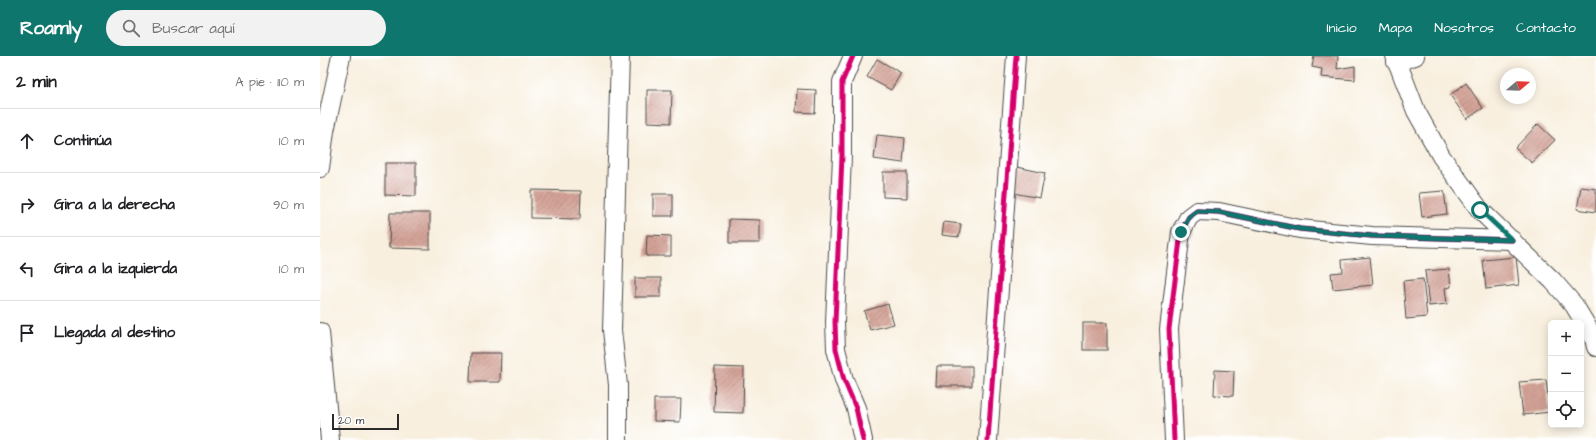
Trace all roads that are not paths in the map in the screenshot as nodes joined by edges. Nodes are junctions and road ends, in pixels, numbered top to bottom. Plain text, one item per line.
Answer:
1 (341, 56) edge
2 (620, 56) edge
3 (853, 56) edge
4 (1016, 56) edge
5 (1415, 56) edge
6 (1395, 59) edge
7 (320, 168) edge
8 (1512, 240) junction
9 (320, 332) edge
10 (1596, 347) edge
11 (330, 440) edge
12 (618, 440) edge
13 (863, 440) edge
14 (988, 440) edge
15 (1174, 440) edge

1 - 7 street
2 - 12 street
3 - 13 street
4 - 14 street
5 - 6 street
6 - 8 street
8 - 10 street
8 - 15 street
9 - 11 street

